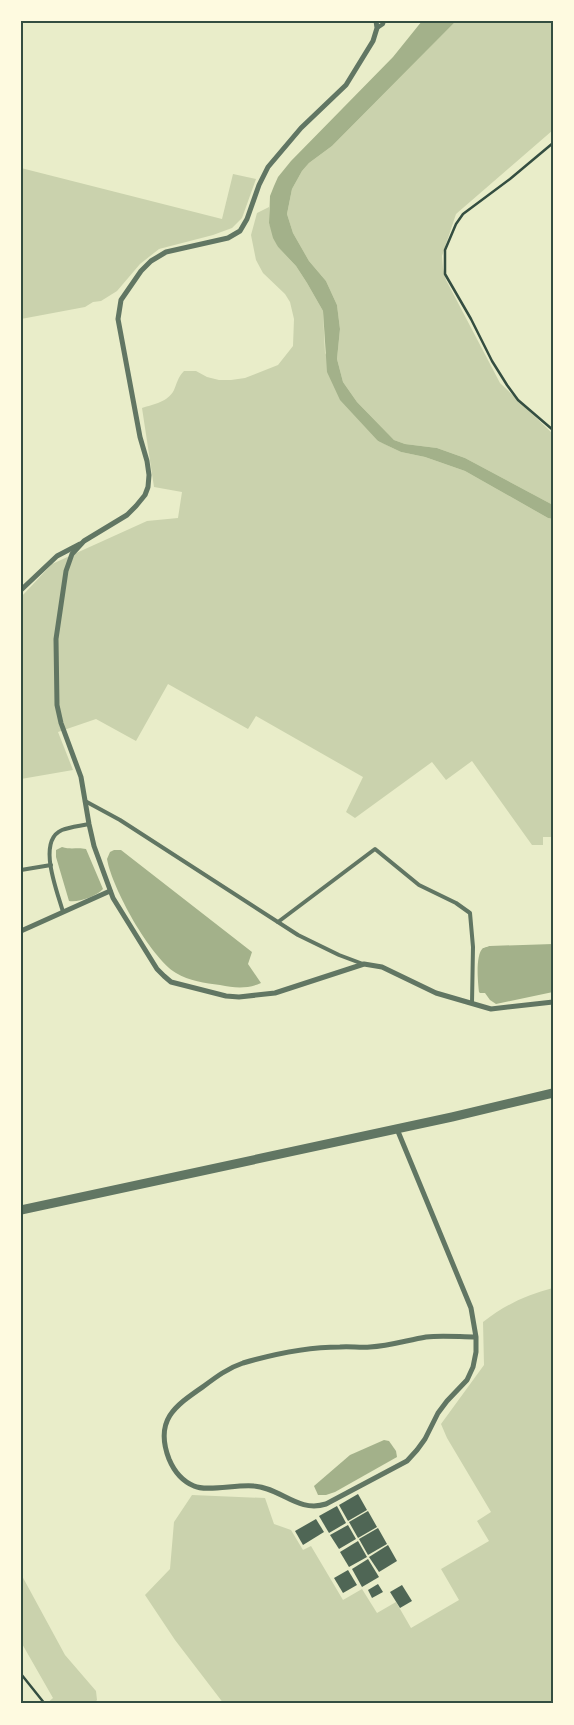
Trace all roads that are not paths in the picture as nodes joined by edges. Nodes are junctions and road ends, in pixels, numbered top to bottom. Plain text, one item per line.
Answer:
1 (376, 21) edge
2 (384, 21) edge
3 (377, 28) junction
4 (80, 544) junction
5 (21, 590) edge
6 (85, 801) junction
7 (89, 824) junction
8 (50, 865) junction
9 (21, 870) edge
10 (110, 892) junction
11 (63, 912) junction
12 (278, 922) junction
13 (21, 931) edge
14 (364, 964) junction
15 (553, 1002) edge
16 (472, 1003) junction
17 (553, 1093) edge
18 (397, 1129) junction
19 (21, 1210) edge
20 (476, 1338) junction

1 - 3 street
2 - 3 lane
3 - 4 street
4 - 5 street
4 - 6 street
6 - 7 street
6 - 12 lane
7 - 8 lane
7 - 10 street
8 - 9 lane
8 - 11 lane
10 - 11 street
10 - 14 street
11 - 13 street
12 - 14 lane
12 - 16 lane
14 - 16 street
15 - 16 street
17 - 18 street
18 - 19 street
18 - 20 street
20 - 20 street

